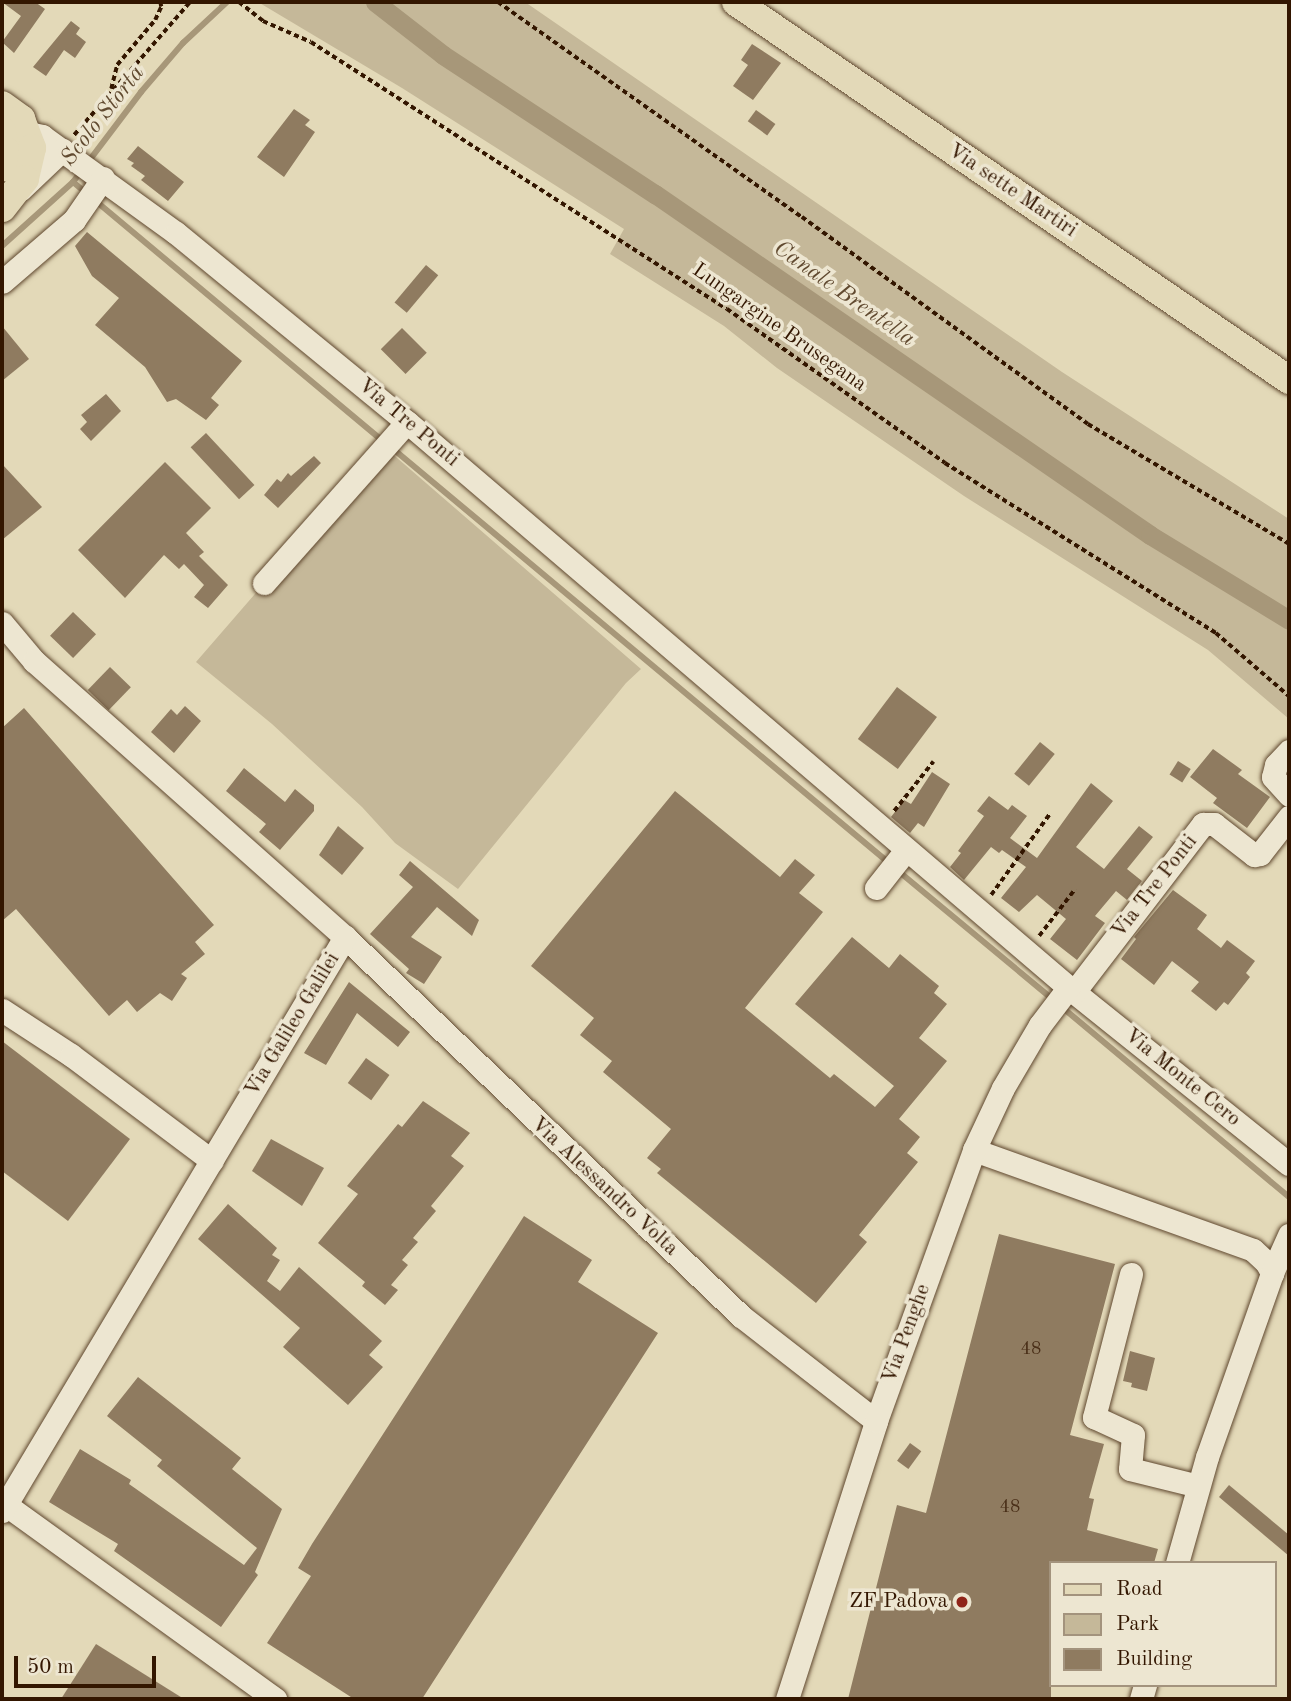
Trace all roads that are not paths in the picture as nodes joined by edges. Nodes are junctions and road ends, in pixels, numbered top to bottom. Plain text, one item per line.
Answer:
1 (736, 2) edge
2 (2, 105) edge
3 (2, 124) edge
4 (15, 132) edge
5 (2, 166) edge
6 (86, 169) junction
7 (4, 206) edge
8 (2, 282) edge
9 (1289, 380) edge
10 (407, 422) junction
11 (264, 583) dead end
12 (2, 623) edge
13 (1289, 751) edge
14 (1289, 795) edge
15 (1289, 817) edge
16 (906, 850) junction
17 (876, 888) dead end
18 (345, 937) junction
19 (1072, 990) junction
20 (2, 1010) edge
21 (974, 1150) junction
22 (212, 1161) junction
23 (1289, 1164) edge
24 (1289, 1235) edge
25 (1272, 1273) junction
26 (1131, 1274) dead end
27 (876, 1421) junction
28 (1198, 1486) junction
29 (3, 1506) edge
30 (1178, 1561) edge
31 (275, 1699) edge
32 (787, 1699) edge

1 - 9 main road, Via sette Martiri
2 - 4 main road
3 - 4 street, Via Tre Ponti
4 - 5 main road
4 - 6 street, Via Tre Ponti
4 - 7 main road
6 - 7 street
6 - 8 street
6 - 10 street, Via Tre Ponti
10 - 11 street
10 - 16 street, Via Tre Ponti
12 - 18 street, Via Galileo Galilei
13 - 14 street
15 - 19 street, Via Tre Ponti
16 - 17 street
16 - 19 street, Via Tre Ponti
18 - 22 street, Via Galileo Galilei
18 - 27 street, Via Alessandro Volta
19 - 21 street, Via Penghe
19 - 23 street, Via Monte Cero
20 - 22 street
21 - 25 street
21 - 27 street, Via Penghe
22 - 29 street, Via Galileo Galilei
24 - 25 street
25 - 28 street
26 - 28 street
27 - 32 street, Via Penghe
28 - 30 street
29 - 31 street

